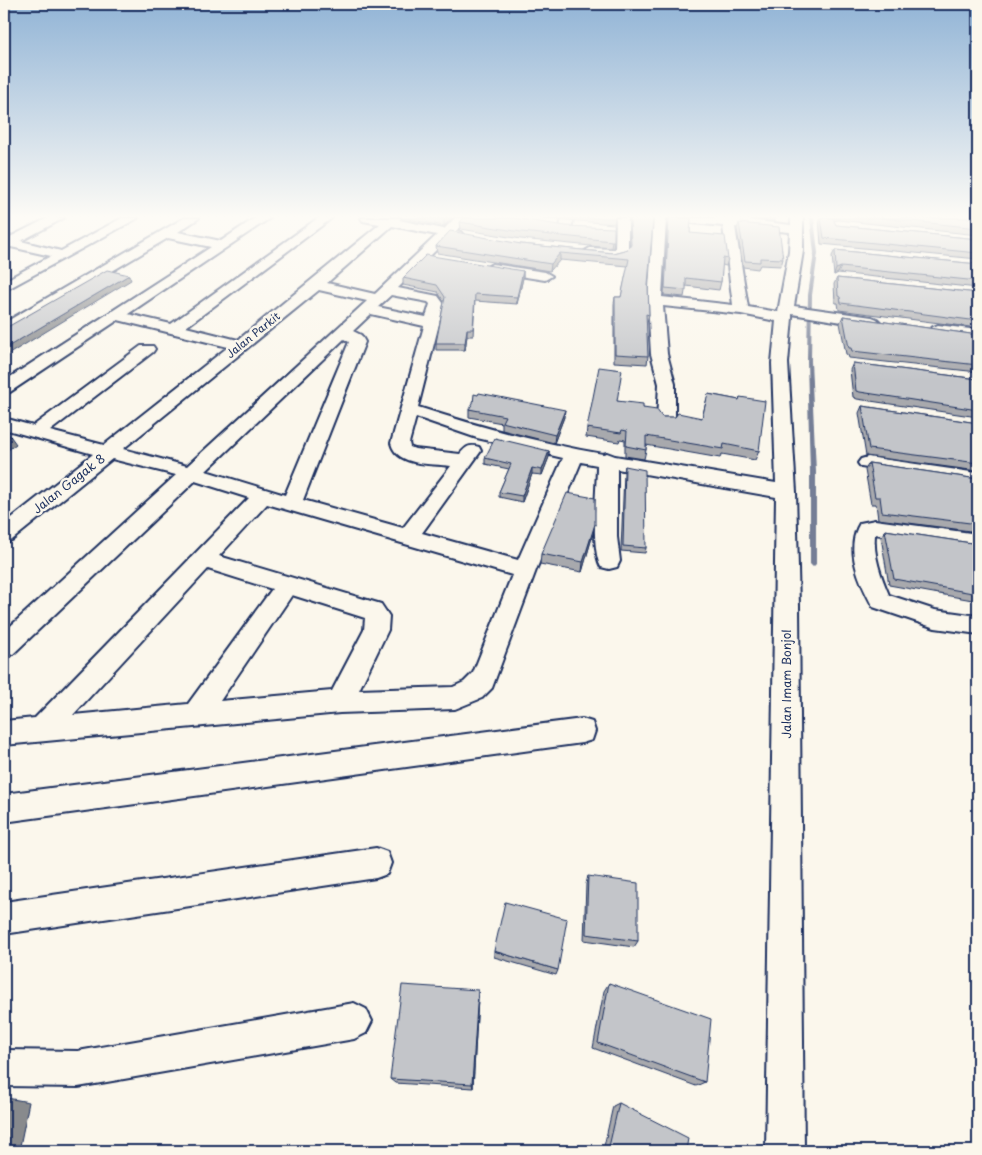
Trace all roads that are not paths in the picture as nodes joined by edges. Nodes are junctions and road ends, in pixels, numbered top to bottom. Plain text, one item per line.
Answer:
1 (31, 272) edge
2 (102, 272) edge
3 (181, 272) edge
4 (252, 272) edge
5 (332, 272) edge
6 (406, 272) edge
7 (519, 272) edge
8 (657, 272) edge
9 (736, 272) edge
10 (792, 272) edge
11 (545, 276) dead end
12 (316, 285) junction
13 (4, 287) edge
14 (377, 299) junction
15 (656, 301) junction
16 (741, 310) junction
17 (785, 313) junction
18 (114, 315) junction
19 (432, 323) junction
20 (884, 323) edge
21 (175, 328) junction
22 (921, 328) edge
23 (4, 329) edge
24 (341, 332) junction
25 (978, 334) edge
26 (240, 345) junction
27 (147, 349) dead end
28 (4, 388) edge
29 (408, 409) junction
30 (666, 420) edge
31 (4, 423) edge
32 (36, 433) junction
33 (483, 434) junction
34 (110, 451) junction
35 (574, 455) junction
36 (607, 459) junction
37 (465, 461) junction
38 (868, 463) edge
39 (191, 473) junction
40 (978, 479) edge
41 (786, 492) junction
42 (264, 495) junction
43 (291, 504) junction
44 (4, 510) edge
45 (25, 518) junction
46 (4, 535) edge
47 (408, 537) junction
48 (978, 542) edge
49 (203, 559) junction
50 (609, 561) dead end
51 (525, 570) junction
52 (287, 585) junction
53 (978, 625) edge
54 (4, 647) edge
55 (340, 702) junction
56 (196, 714) junction
57 (582, 730) dead end
58 (40, 731) junction
59 (4, 734) edge
60 (4, 808) edge
61 (376, 863) dead end
62 (4, 918) edge
63 (354, 1021) dead end
64 (4, 1068) edge
65 (785, 1151) edge

1 - 13 street
2 - 23 street
3 - 18 street
4 - 21 street
5 - 12 street, Jalan Parkit
6 - 14 street
7 - 11 street
8 - 15 street
9 - 16 street
10 - 17 street, Jalan Imam Bonjol
12 - 14 street
12 - 26 street, Jalan Parkit
14 - 19 street
14 - 19 street
14 - 24 street
15 - 16 street
15 - 30 street
16 - 17 street
17 - 20 street
17 - 41 street, Jalan Imam Bonjol
18 - 21 street
18 - 28 street
19 - 29 street
21 - 26 street
22 - 25 street
24 - 39 street
24 - 43 street
26 - 34 street, Jalan Parkit
27 - 32 street
29 - 33 street
29 - 37 street
31 - 32 street
32 - 34 street
33 - 35 street
33 - 37 street
34 - 39 street
34 - 45 street, Jalan Gagak 8
35 - 36 street
35 - 51 street
36 - 41 street
36 - 50 street
37 - 47 street
38 - 40 street
39 - 42 street
39 - 54 street
41 - 65 street, Jalan Imam Bonjol
42 - 43 street
42 - 49 street
43 - 47 street
44 - 45 street
45 - 46 street, Jalan Gagak 8
47 - 51 street
48 - 53 street
49 - 52 street
49 - 58 street
51 - 55 street
52 - 55 street
52 - 56 street
55 - 56 street
56 - 58 street
57 - 60 street
58 - 59 street
61 - 62 street
63 - 64 street

